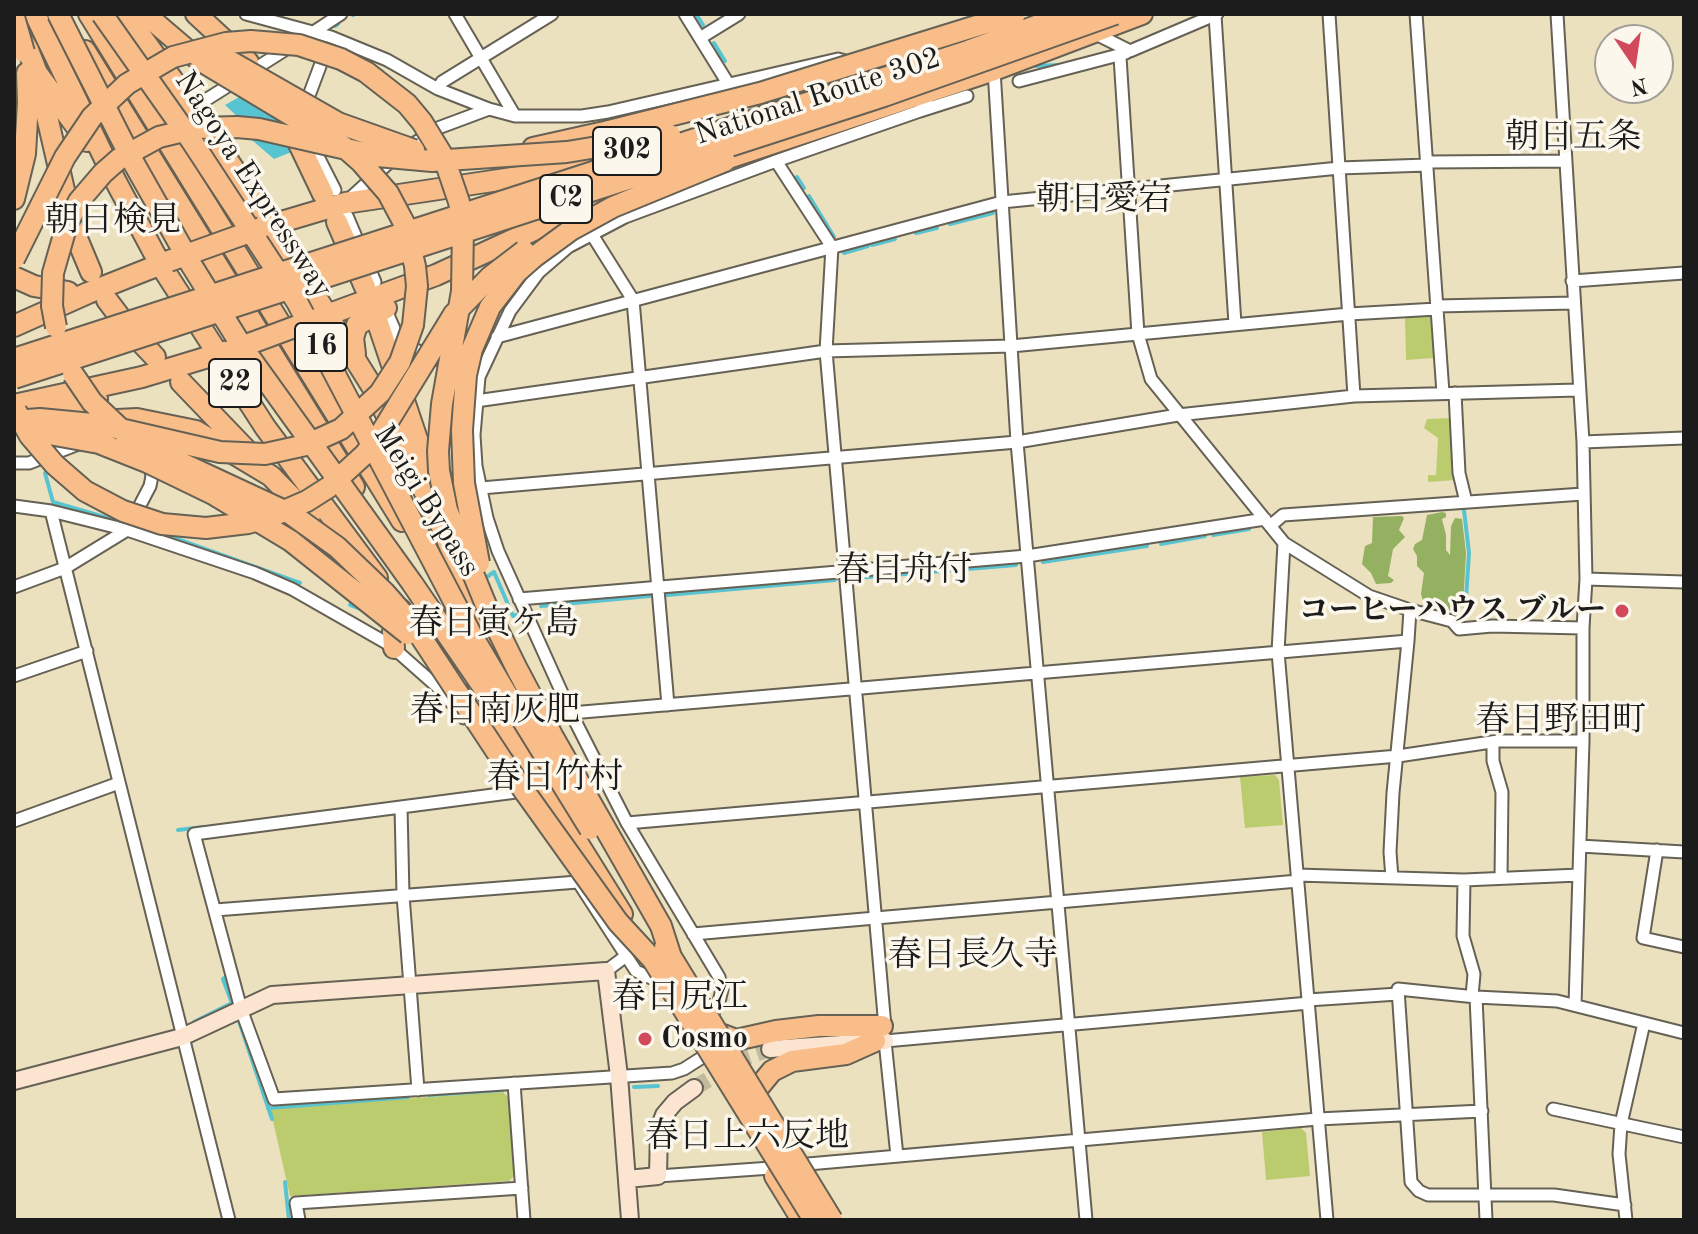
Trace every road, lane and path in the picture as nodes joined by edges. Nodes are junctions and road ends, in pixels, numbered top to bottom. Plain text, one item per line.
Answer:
1 (35, 14) edge
2 (60, 14) edge
3 (89, 14) edge
4 (102, 14) edge
5 (128, 14) edge
6 (145, 14) edge
7 (153, 14) edge
8 (196, 14) edge
9 (246, 14) edge
10 (341, 14) edge
11 (455, 14) edge
12 (552, 14) edge
13 (685, 14) edge
14 (739, 14) edge
15 (975, 14) edge
16 (1015, 14) edge
17 (1041, 14) edge
18 (1069, 14) edge
19 (1115, 14) edge
20 (1142, 14) edge
21 (1216, 14) edge
22 (1329, 14) edge
23 (1416, 14) edge
24 (1557, 14) edge
25 (14, 17) edge
26 (14, 26) edge
27 (942, 28) dead end
28 (312, 33) junction
29 (1093, 33) junction
30 (983, 34) junction
31 (331, 37) junction
32 (700, 38) junction
33 (1125, 54) junction
34 (482, 57) junction
35 (838, 59) junction
36 (994, 70) junction
37 (37, 73) junction
38 (1019, 81) dead end
39 (881, 82) junction
40 (729, 85) junction
41 (438, 89) junction
42 (931, 91) junction
43 (967, 96) dead end
44 (193, 108) junction
45 (489, 109) junction
46 (920, 111) junction
47 (515, 116) junction
48 (474, 160) junction
49 (776, 161) junction
50 (1565, 161) junction
51 (1427, 164) junction
52 (1339, 168) junction
53 (115, 180) junction
54 (1226, 180) junction
55 (1129, 189) junction
56 (14, 199) edge
57 (1002, 202) junction
58 (337, 205) junction
59 (613, 207) junction
60 (565, 216) junction
61 (266, 226) junction
62 (140, 229) junction
63 (591, 233) junction
64 (832, 247) junction
65 (555, 256) junction
66 (14, 259) edge
67 (164, 262) junction
68 (1684, 273) edge
69 (436, 275) junction
70 (14, 277) edge
71 (1572, 281) junction
72 (89, 282) junction
73 (370, 284) dead end
74 (111, 290) junction
75 (633, 300) junction
76 (1573, 303) junction
77 (1437, 308) junction
78 (1349, 314) junction
79 (323, 317) junction
80 (382, 318) joint
81 (1235, 324) junction
82 (14, 326) edge
83 (1138, 334) junction
84 (497, 337) junction
85 (1011, 346) junction
86 (826, 351) junction
87 (222, 353) junction
88 (155, 357) dead end
89 (14, 359) edge
90 (360, 367) junction
91 (182, 374) junction
92 (479, 377) junction
93 (14, 378) edge
94 (639, 378) junction
95 (1578, 390) junction
96 (1449, 393) junction
97 (1354, 396) junction
98 (476, 401) junction
99 (14, 406) edge
100 (1178, 415) junction
101 (19, 425) edge
102 (1684, 438) edge
103 (1017, 442) junction
104 (1583, 442) junction
105 (835, 457) junction
106 (14, 463) edge
107 (648, 474) junction
108 (271, 476) junction
109 (481, 488) junction
110 (1583, 494) junction
111 (1466, 502) junction
112 (14, 506) edge
113 (51, 511) junction
114 (1268, 522) junction
115 (443, 529) junction
116 (127, 530) junction
117 (1284, 543) junction
118 (1027, 556) junction
119 (65, 568) junction
120 (845, 571) junction
121 (1586, 579) junction
122 (1684, 582) edge
123 (14, 587) edge
124 (658, 587) junction
125 (385, 588) junction
126 (519, 599) junction
127 (401, 608) junction
128 (1410, 610) junction
129 (1583, 628) junction
130 (1408, 641) junction
131 (394, 648) junction
132 (427, 649) junction
133 (87, 651) junction
134 (1278, 652) junction
135 (1038, 673) junction
136 (510, 674) junction
137 (14, 676) edge
138 (855, 689) junction
139 (668, 705) junction
140 (496, 712) junction
141 (571, 713) junction
142 (1583, 741) junction
143 (1493, 742) junction
144 (1398, 756) junction
145 (1288, 766) junction
146 (119, 783) junction
147 (1048, 787) junction
148 (516, 792) junction
149 (865, 803) junction
150 (401, 807) junction
151 (14, 821) edge
152 (627, 823) junction
153 (1580, 846) junction
154 (1657, 850) junction
155 (1684, 852) edge
156 (1579, 875) junction
157 (1298, 878) junction
158 (1392, 878) junction
159 (1501, 878) junction
160 (1464, 880) junction
161 (578, 882) junction
162 (403, 895) junction
163 (1058, 902) junction
164 (215, 910) junction
165 (875, 918) junction
166 (693, 934) junction
167 (1684, 947) edge
168 (626, 956) junction
169 (662, 959) junction
170 (606, 971) junction
171 (410, 984) junction
172 (664, 984) junction
173 (1398, 994) junction
174 (1474, 996) junction
175 (1308, 1002) junction
176 (1575, 1005) junction
177 (241, 1009) junction
178 (711, 1016) junction
179 (1644, 1023) junction
180 (1068, 1025) junction
181 (1684, 1033) edge
182 (723, 1035) junction
183 (885, 1035) junction
184 (182, 1037) junction
185 (770, 1049) tunnel mouth
186 (706, 1055) junction
187 (619, 1076) junction
188 (14, 1081) edge
189 (514, 1083) junction
190 (694, 1088) tunnel mouth
191 (758, 1088) junction
192 (418, 1090) junction
193 (1553, 1109) dead end
194 (1482, 1111) junction
195 (1406, 1114) junction
196 (1318, 1119) junction
197 (1621, 1124) junction
198 (1684, 1137) edge
199 (1079, 1140) junction
200 (897, 1156) junction
201 (808, 1164) junction
202 (771, 1168) junction
203 (658, 1176) junction
204 (627, 1179) junction
205 (522, 1188) junction
206 (1485, 1195) junction
207 (1625, 1205) junction
208 (229, 1220) edge
209 (299, 1220) edge
210 (524, 1220) edge
211 (630, 1220) edge
212 (802, 1220) edge
213 (814, 1220) edge
214 (832, 1220) edge
215 (843, 1220) edge
216 (1086, 1220) edge
217 (1327, 1220) edge
218 (1486, 1220) edge
219 (1626, 1220) edge

1 - 53 highway, 22
2 - 140 highway, Meigi Bypass / 22
2 - 169 highway, Nagoya Expressway / 16, bridge
3 - 136 highway, Meigi Bypass / 22
4 - 169 highway, Nagoya Expressway / 16, bridge
5 - 44 highway, 22
6 - 101 highway, bridge
7 - 48 highway, bridge
8 - 58 highway
9 - 28 street
10 - 28 street
11 - 34 street
12 - 34 street
13 - 32 street
14 - 32 street
15 - 30 street
16 - 58 highway, bridge
17 - 30 highway, National Route 302 / 302
18 - 39 highway, C2, bridge
19 - 39 highway, C2, bridge
20 - 29 highway, National Route 302 / 302
21 - 33 street
21 - 54 street
22 - 52 street
23 - 51 street
24 - 50 street
25 - 56 highway, bridge
26 - 37 highway
27 - 35 street
28 - 31 street
28 - 44 street
29 - 33 street
29 - 36 highway, National Route 302 / 302
30 - 36 street
30 - 39 highway, National Route 302 / 302
31 - 41 street
31 - 58 street
32 - 40 street
33 - 38 street
33 - 55 street
34 - 41 street
34 - 47 street
35 - 39 street
35 - 40 street
36 - 42 highway, National Route 302 / 302
36 - 57 street
37 - 53 highway
37 - 72 highway
39 - 48 highway, bridge
39 - 58 highway, National Route 302 / 302
39 - 59 highway, bridge
39 - 89 highway, C2, bridge
39 - 93 highway, C2, bridge
40 - 47 street
41 - 45 street
42 - 46 street
42 - 60 highway, National Route 302 / 302
43 - 46 street
44 - 61 highway, 22
45 - 47 street
45 - 58 street
46 - 49 street
48 - 132 highway, bridge
49 - 63 street
49 - 64 street
50 - 51 street
50 - 71 street
51 - 52 street
51 - 77 street
52 - 54 street
52 - 78 street
53 - 62 highway, 22
54 - 55 street
54 - 81 street
55 - 57 street
55 - 83 street
57 - 64 street
57 - 85 street
58 - 61 highway, National Route 302 / 302
58 - 73 highway
59 - 99 highway, bridge
59 - 136 highway, bridge
60 - 65 street
60 - 69 highway, National Route 302 / 302
61 - 67 highway, National Route 302 / 302, bridge
61 - 79 highway, 22
62 - 67 highway, 22
62 - 74 highway
63 - 65 street
63 - 75 street
64 - 75 street
64 - 86 street
65 - 84 street
66 - 136 highway, bridge
67 - 74 highway, National Route 302 / 302
67 - 87 highway, 22
68 - 71 street
69 - 79 highway, National Route 302 / 302
69 - 90 highway
70 - 72 highway
71 - 76 street
72 - 74 highway, National Route 302 / 302
72 - 82 highway, National Route 302 / 302
74 - 88 highway
75 - 84 street
75 - 94 street
76 - 77 street
76 - 95 street
77 - 78 street
77 - 96 street
78 - 81 street
78 - 97 street
79 - 87 highway, National Route 302 / 302, bridge
79 - 90 highway, 22
80 - 92 street
80 - 115 highway
81 - 83 street
83 - 85 street
83 - 100 street
84 - 92 street
85 - 86 street
85 - 103 street
86 - 94 street
86 - 105 street
87 - 91 highway, National Route 302 / 302
87 - 125 highway, 22
90 - 115 highway, 22
91 - 99 highway, National Route 302 / 302
91 - 101 highway
91 - 108 highway
92 - 98 street
94 - 98 street
94 - 107 street
95 - 96 street
95 - 104 street
96 - 97 street
96 - 111 street
97 - 100 street
98 - 109 street
100 - 103 street
100 - 114 street
101 - 108 highway
101 - 132 highway, bridge
102 - 104 street
103 - 105 street
103 - 118 street
104 - 110 street
105 - 107 street
105 - 120 street
106 - 116 street
107 - 109 street
107 - 124 street
108 - 125 highway
109 - 126 street
110 - 111 street
110 - 121 street
111 - 114 street
112 - 113 street
113 - 116 street
113 - 119 street
114 - 117 street
114 - 118 street
115 - 136 highway, 22
116 - 119 street
116 - 131 street
117 - 128 street
117 - 134 street
118 - 120 street
118 - 135 street
119 - 123 street
119 - 133 street
120 - 124 street
120 - 138 street
121 - 122 street
121 - 129 street
124 - 126 street
124 - 139 street
125 - 127 highway, 22
126 - 141 street
127 - 131 highway
127 - 140 highway, 22
128 - 129 street
128 - 130 street
129 - 142 street
130 - 134 street
130 - 144 street
131 - 148 street
132 - 169 highway, bridge
133 - 137 street
133 - 146 street
134 - 135 street
134 - 145 street
135 - 138 street
135 - 147 street
136 - 169 highway, bridge
136 - 178 highway, Meigi Bypass / 22
138 - 139 street
138 - 149 street
139 - 141 street
140 - 172 highway, Meigi Bypass / 22
141 - 152 street
142 - 143 street
142 - 153 street
143 - 144 street
143 - 159 street
144 - 145 street
144 - 158 street
145 - 147 street
145 - 157 street
146 - 151 street
146 - 184 street
147 - 149 street
147 - 163 street
148 - 150 street
148 - 161 street
149 - 152 street
149 - 165 street
150 - 162 street
150 - 164 street
152 - 166 street
153 - 154 street
153 - 156 street
154 - 155 street
154 - 167 street
156 - 159 street
156 - 176 street
157 - 158 street
157 - 163 street
157 - 175 street
158 - 160 street
159 - 160 street
160 - 174 street
161 - 162 street
161 - 168 street
162 - 164 street
162 - 171 street
163 - 165 street
163 - 180 street
164 - 177 street
165 - 166 street
165 - 183 street
166 - 178 street
168 - 170 street
168 - 172 street
169 - 213 highway, Nagoya Expressway / 16, bridge
169 - 214 highway, Nagoya Expressway / 16, bridge
170 - 171 street
170 - 187 street
171 - 177 street
171 - 192 street
172 - 186 highway, Meigi Bypass / 22
173 - 174 street
173 - 175 street
173 - 195 street
174 - 176 street
174 - 194 street
175 - 180 street
175 - 196 street
176 - 179 street
177 - 184 street
177 - 192 street
178 - 182 highway, Meigi Bypass / 22
179 - 181 street
179 - 197 street
180 - 183 street
180 - 199 street
182 - 183 highway
182 - 191 highway, Meigi Bypass / 22
183 - 185 street
183 - 191 highway
183 - 200 street
184 - 188 street
184 - 208 street
186 - 187 street
186 - 202 highway, Meigi Bypass / 22
187 - 189 street
187 - 204 street
189 - 192 street
189 - 205 street
190 - 203 street
191 - 201 highway, Meigi Bypass / 22
193 - 197 street
194 - 195 street
194 - 206 street
195 - 196 street
195 - 206 street
196 - 199 street
196 - 217 street
197 - 198 street
197 - 207 street
199 - 200 street
199 - 216 street
200 - 201 street
201 - 215 highway, Meigi Bypass / 22
202 - 203 street
202 - 212 highway, Meigi Bypass / 22
203 - 204 street
204 - 211 street
205 - 209 street
205 - 210 street
206 - 207 street
206 - 218 street
207 - 219 street

